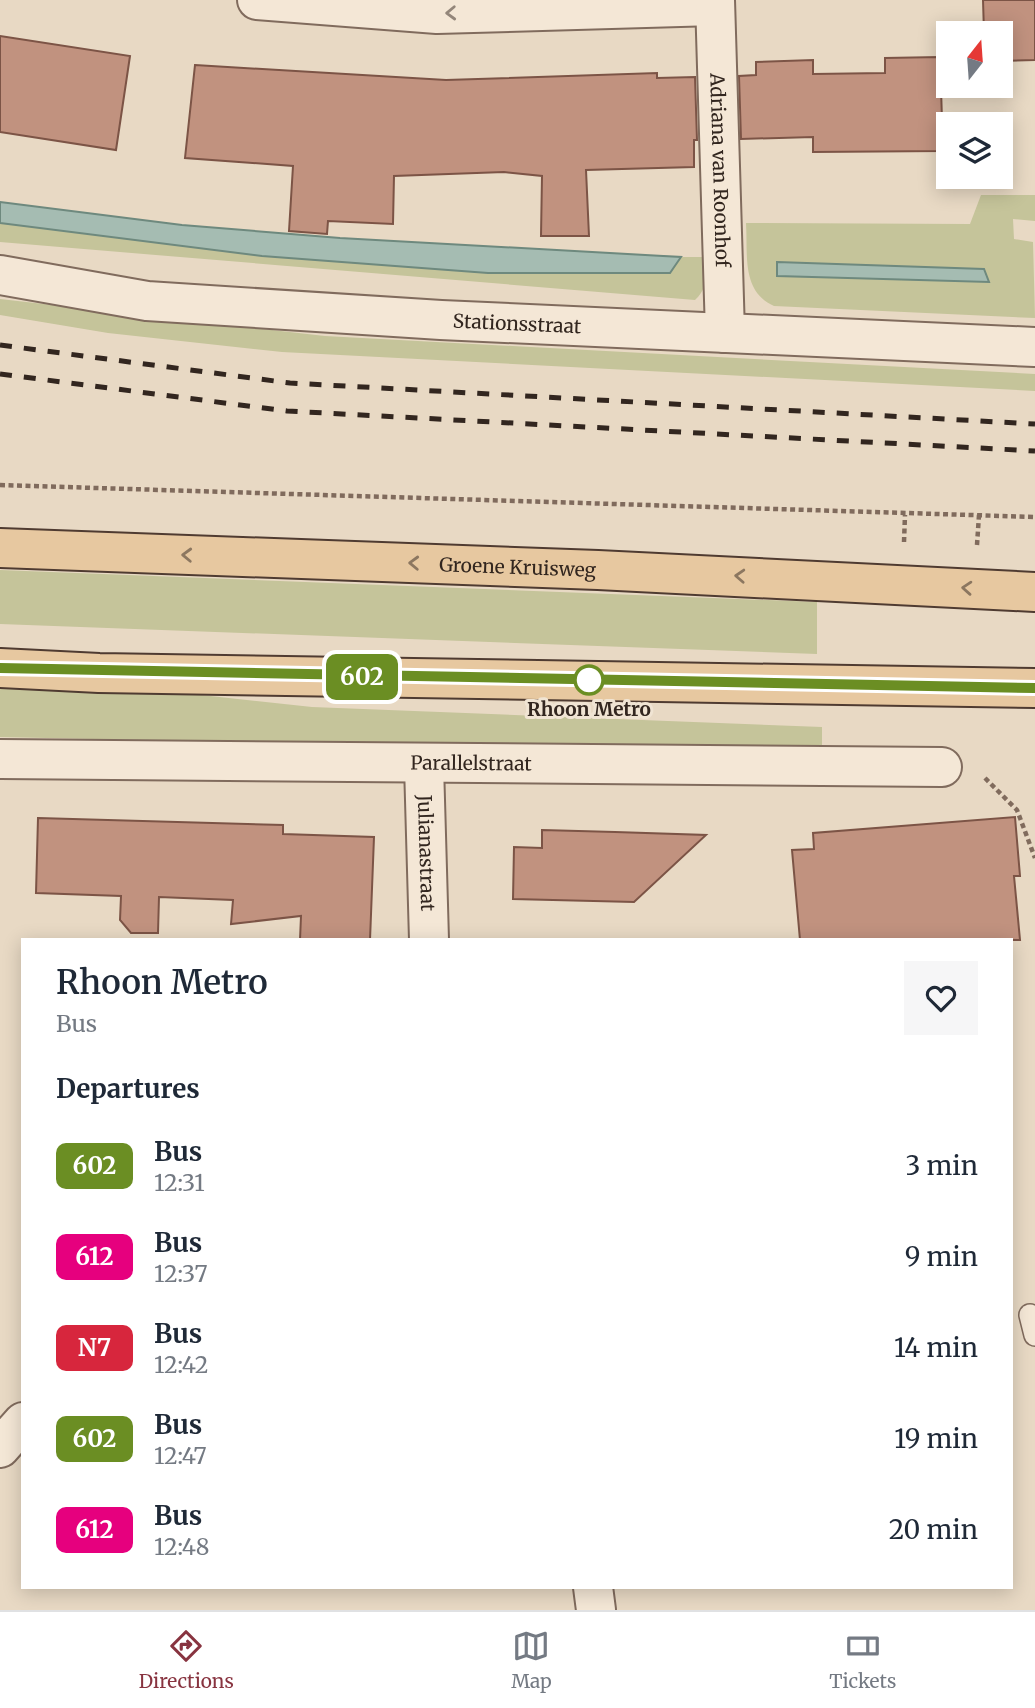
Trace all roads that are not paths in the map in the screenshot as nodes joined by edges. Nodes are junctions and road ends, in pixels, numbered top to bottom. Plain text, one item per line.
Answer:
1 (257, 0) edge
2 (715, 3) edge
3 (0, 275) edge
4 (725, 333) junction
5 (1035, 348) edge
6 (0, 548) edge
7 (1035, 592) edge
8 (0, 668) edge
9 (1035, 688) edge
10 (0, 759) edge
11 (425, 765) junction
12 (942, 767) road end
13 (429, 938) edge
14 (21, 1424) edge
15 (0, 1448) edge
16 (593, 1589) edge
17 (596, 1610) edge

2 -> 1 street, Adriana van Roonhof
2 - 4 street, Adriana van Roonhof
3 - 4 street, Stationsstraat
4 - 5 street, Stationsstraat
7 -> 6 main road, Groene Kruisweg
8 - 9 main road
10 - 11 street, Parallelstraat
11 - 12 street, Parallelstraat
11 - 13 street, Julianastraat
14 - 15 street
16 - 17 street

